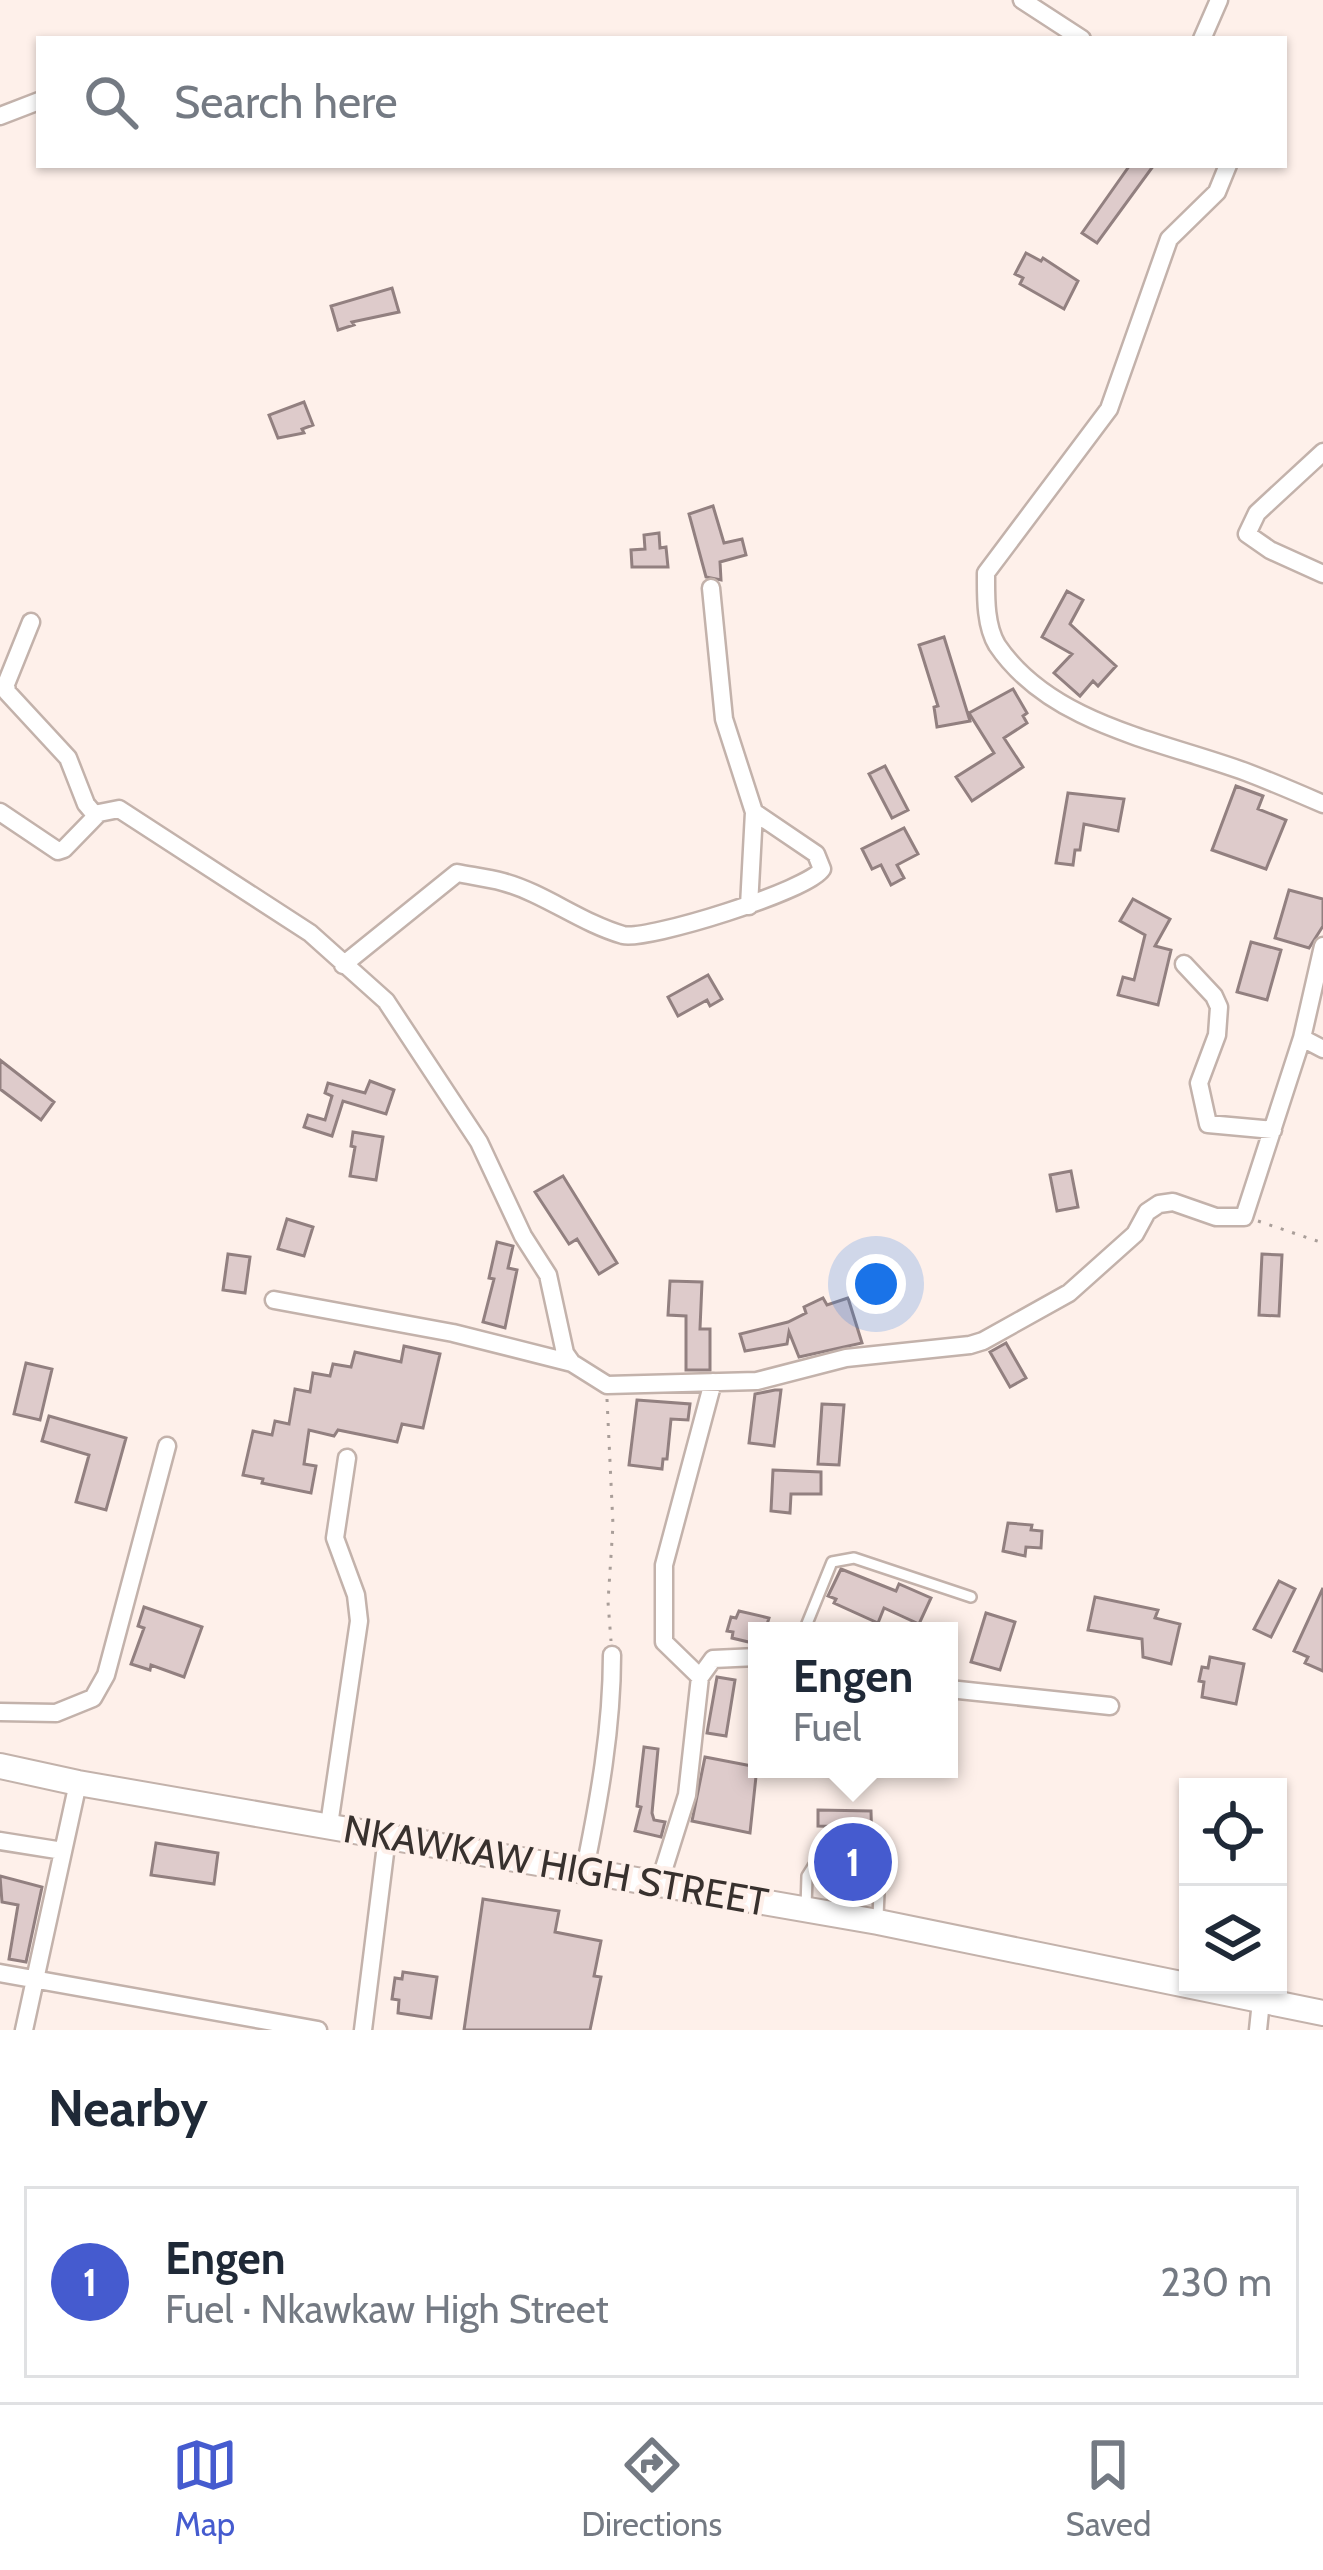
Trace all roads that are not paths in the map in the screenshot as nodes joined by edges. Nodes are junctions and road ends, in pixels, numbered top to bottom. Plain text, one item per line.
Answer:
1 (1022, 0) edge
2 (1219, 0) edge
3 (1077, 36) edge
4 (1203, 36) edge
5 (36, 101) edge
6 (0, 116) edge
7 (1227, 168) edge
8 (1323, 452) edge
9 (1323, 574) edge
10 (711, 588) dead end
11 (31, 622) dead end
12 (1323, 803) edge
13 (0, 812) edge
14 (754, 812) junction
15 (96, 816) junction
16 (748, 906) junction
17 (1323, 946) edge
18 (1184, 964) dead end
19 (343, 965) junction
20 (1302, 1038) junction
21 (1323, 1049) edge
22 (1273, 1130) junction
23 (274, 1300) dead end
24 (572, 1363) junction
25 (713, 1382) junction
26 (167, 1447) dead end
27 (347, 1458) dead end
28 (970, 1597) dead end
29 (808, 1622) edge
30 (611, 1654) road end
31 (748, 1657) edge
32 (700, 1677) junction
33 (958, 1690) edge
34 (1111, 1706) dead end
35 (0, 1712) edge
36 (0, 1766) edge
37 (77, 1783) junction
38 (328, 1825) junction
39 (388, 1837) junction
40 (0, 1841) edge
41 (62, 1851) junction
42 (584, 1873) junction
43 (659, 1884) junction
44 (806, 1910) junction
45 (878, 1922) junction
46 (0, 1973) edge
47 (35, 1977) junction
48 (1261, 2001) junction
49 (1323, 2013) edge
50 (366, 2029) edge
51 (23, 2030) edge
52 (318, 2030) edge
53 (1258, 2030) edge

1 - 3 street
2 - 4 street
5 - 6 street
7 - 12 street
8 - 9 street
10 - 14 street
11 - 15 street
13 - 15 street
14 - 16 street
14 - 16 street
15 - 19 street
16 - 19 street
17 - 20 street
18 - 22 street
19 - 24 street
20 - 21 street
20 - 22 street
22 - 25 street
23 - 24 street
24 - 25 street
25 - 32 street
26 - 35 street
27 - 38 street
28 - 29 lane
30 - 42 street
31 - 32 street
32 - 43 street
33 - 34 street
36 - 37 main road, NKAWKAW HIGH STREET
37 - 38 main road, NKAWKAW HIGH STREET
37 - 41 street
38 - 39 main road, NKAWKAW HIGH STREET
39 - 42 main road, NKAWKAW HIGH STREET
39 - 50 street
40 - 41 street
41 - 47 street
42 - 43 main road, NKAWKAW HIGH STREET
43 - 44 main road, NKAWKAW HIGH STREET
44 - 45 main road, NKAWKAW HIGH STREET
44 - 45 lane
45 - 48 main road, NKAWKAW HIGH STREET
46 - 47 street
47 - 51 street
47 - 52 street
48 - 49 main road, NKAWKAW HIGH STREET
48 - 53 street

